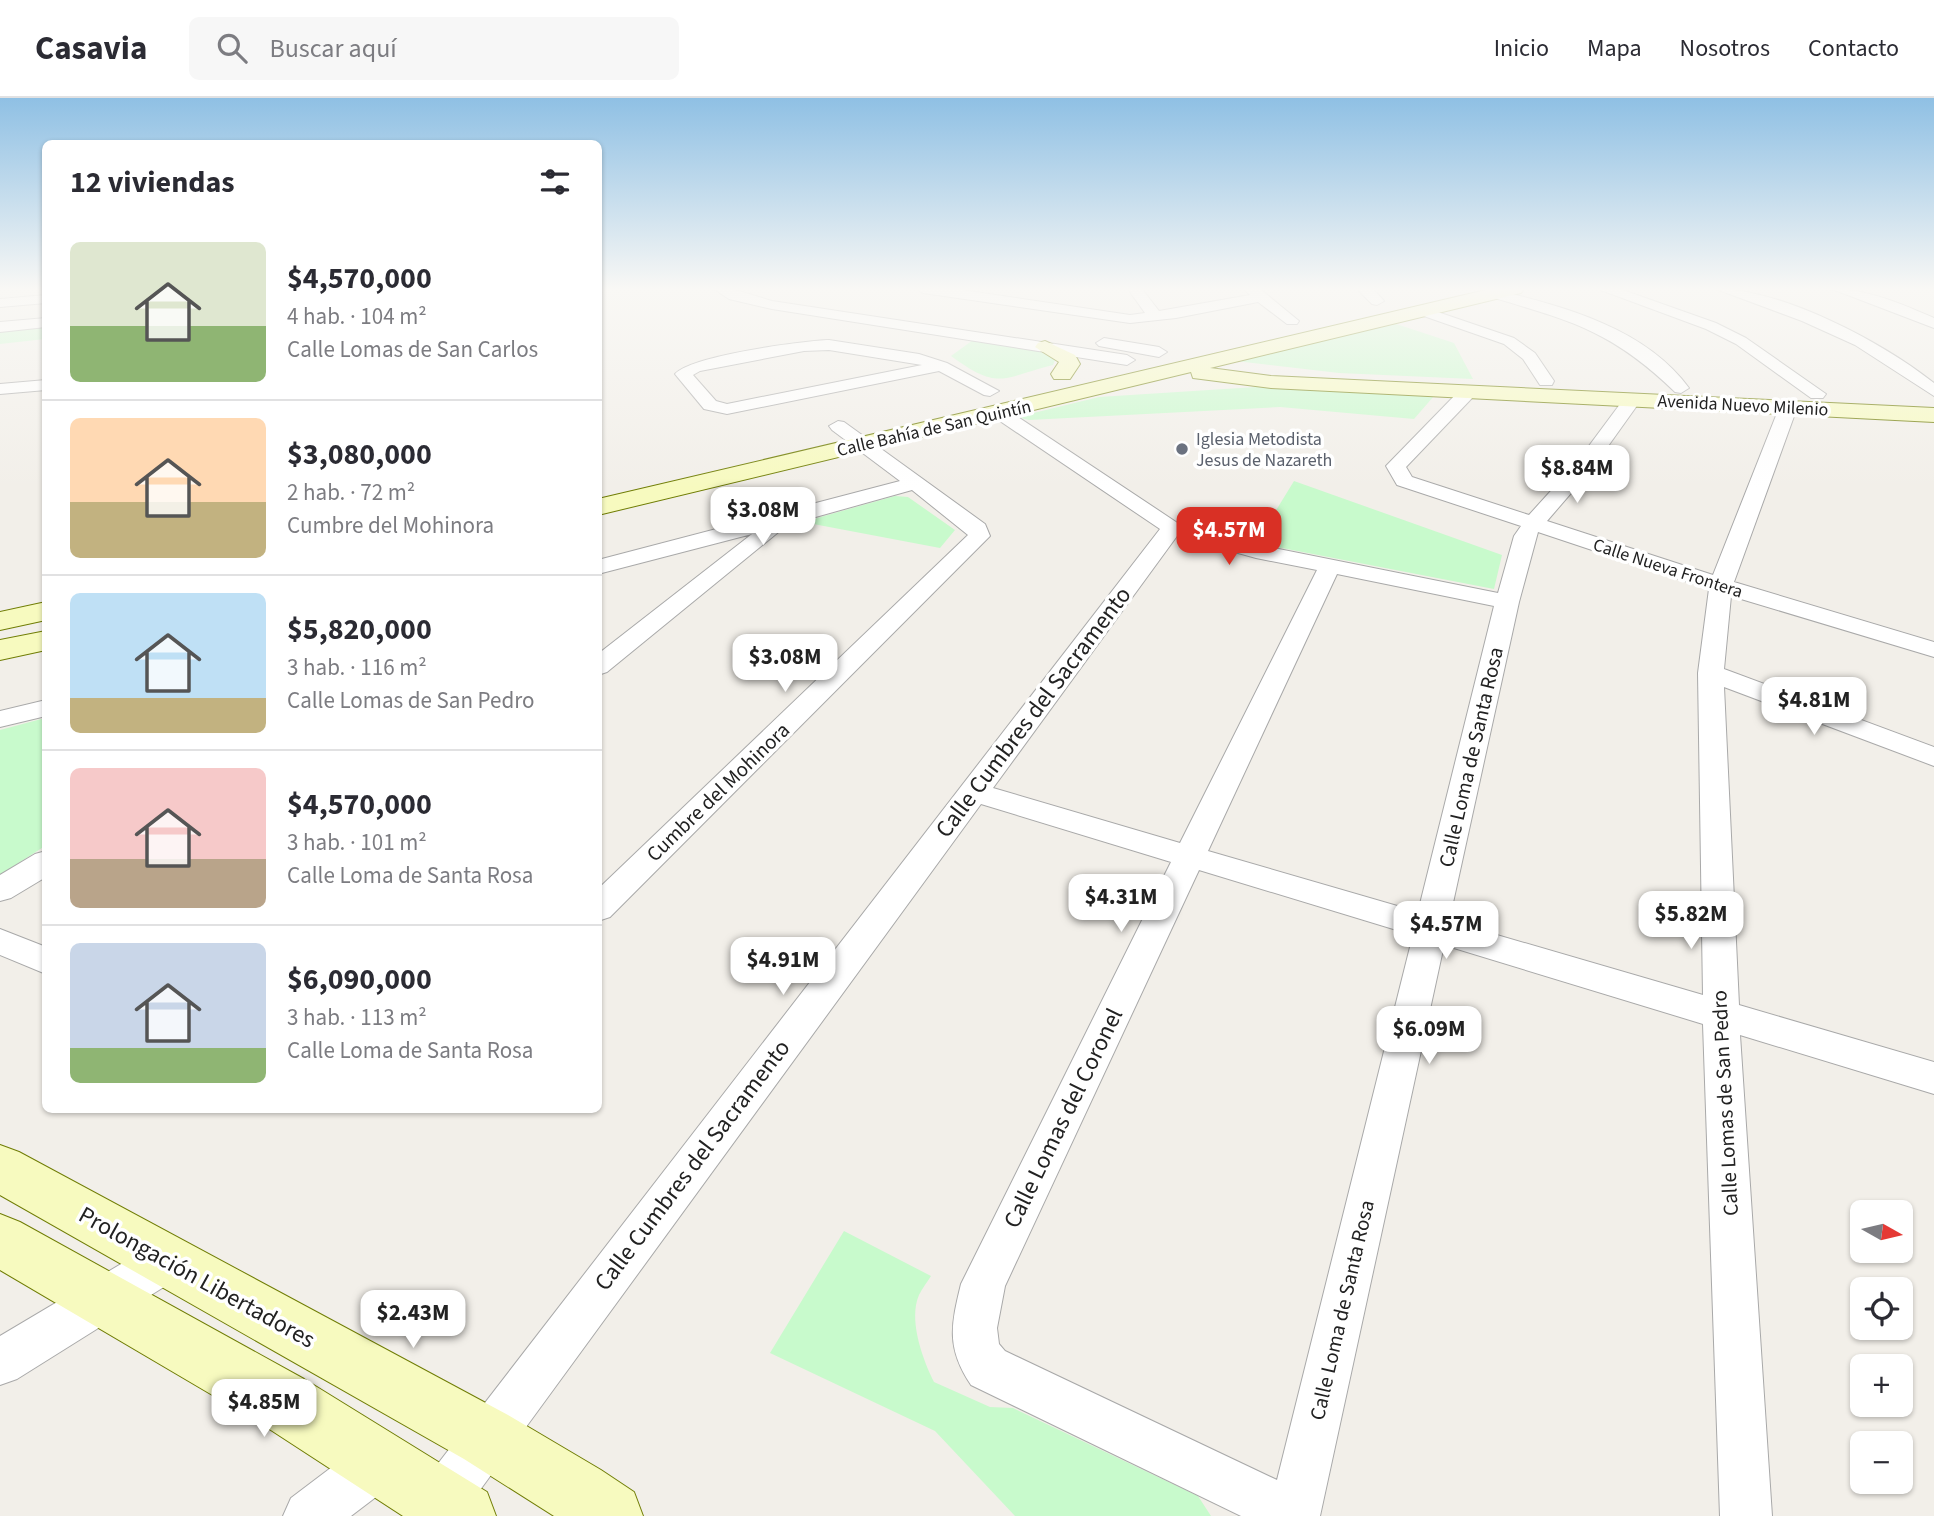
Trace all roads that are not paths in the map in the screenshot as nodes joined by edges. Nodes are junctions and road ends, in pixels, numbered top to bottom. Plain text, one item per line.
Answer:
1 (759, 355) edge
2 (898, 355) edge
3 (1061, 355) edge
4 (1097, 355) edge
5 (1146, 355) edge
6 (1178, 355) edge
7 (1246, 355) edge
8 (1312, 355) edge
9 (1528, 355) edge
10 (1645, 355) edge
11 (1759, 355) edge
12 (1885, 355) edge
13 (1127, 360) junction
14 (1213, 361) junction
15 (941, 366) junction
16 (1182, 370) junction
17 (1338, 373) junction
18 (1062, 374) junction
19 (1038, 380) dead end
20 (1546, 381) junction
21 (1271, 382) junction
22 (42, 385) edge
23 (1014, 385) dead end
24 (1681, 388) junction
25 (0, 389) edge
26 (990, 391) junction
27 (1934, 391) edge
28 (1468, 392) junction
29 (1082, 393) junction
30 (1934, 399) edge
31 (952, 400) dead end
32 (1632, 400) junction
33 (1803, 401) junction
34 (1000, 413) junction
35 (1934, 415) edge
36 (864, 420) dead end
37 (838, 426) junction
38 (813, 431) dead end
39 (862, 444) junction
40 (914, 482) junction
41 (602, 506) edge
42 (783, 520) junction
43 (1533, 524) junction
44 (1172, 527) junction
45 (602, 566) edge
46 (1330, 566) junction
47 (1721, 585) junction
48 (1507, 602) junction
49 (42, 612) edge
50 (0, 621) edge
51 (42, 640) edge
52 (0, 650) edge
53 (1934, 650) edge
54 (602, 664) edge
55 (1711, 673) junction
56 (42, 709) edge
57 (0, 719) edge
58 (1934, 757) edge
59 (973, 792) junction
60 (1189, 857) junction
61 (42, 864) edge
62 (0, 890) edge
63 (602, 905) edge
64 (1431, 929) junction
65 (0, 941) edge
66 (42, 959) edge
67 (1721, 1014) junction
68 (1934, 1078) edge
69 (0, 1168) edge
70 (0, 1240) edge
71 (168, 1260) junction
72 (105, 1299) junction
73 (0, 1362) edge
74 (486, 1437) junction
75 (379, 1463) junction
76 (452, 1509) edge
77 (309, 1516) edge
78 (610, 1516) edge
79 (1295, 1516) edge
80 (1746, 1516) edge

1 - 15 street
2 - 15 street
3 - 18 street
4 - 13 street, Avenida Nuevo Milenio
5 - 13 street, Calle Bahía de San Quintín
6 - 14 street, Avenida Nuevo Milenio
7 - 14 street, Calle Bahía de San Quintín
8 - 17 street
9 - 20 street
10 - 24 street
11 - 33 street
12 - 27 street
13 - 16 street, Avenida Nuevo Milenio
13 - 18 street, Calle Bahía de San Quintín
14 - 16 street, Calle Bahía de San Quintín
14 - 17 street, Avenida Nuevo Milenio
15 - 26 street
16 - 21 street, Avenida Nuevo Milenio
16 - 29 street, Calle Bahía de San Quintín
17 - 20 street, Avenida Nuevo Milenio
18 - 19 street, Calle Bahía de San Quintín
20 - 24 street, Avenida Nuevo Milenio
21 - 28 street, Avenida Nuevo Milenio
21 - 29 street
22 - 25 street
23 - 26 street, Calle Bahía de San Quintín
24 - 33 street, Avenida Nuevo Milenio
26 - 31 street, Calle Bahía de San Quintín
28 - 32 street, Avenida Nuevo Milenio
28 - 43 street, Calle Nueva Frontera
29 - 34 street, Calle Bahía de San Quintín
30 - 33 street, Avenida Nuevo Milenio
32 - 33 street, Avenida Nuevo Milenio
32 - 43 street, Calle Loma de Santa Rosa
33 - 35 street, Avenida Nuevo Milenio
33 - 47 street, Calle Lomas de San Pedro
34 - 39 street, Calle Bahía de San Quintín
34 - 44 street
36 - 37 street, Calle Bahía de San Quintín
37 - 38 street, Calle Bahía de San Quintín
37 - 39 street, Cumbre del Mohinora
39 - 40 street, Cumbre del Mohinora
39 - 41 street, Calle Bahía de San Quintín
40 - 42 street
40 - 63 street, Cumbre del Mohinora
42 - 45 street
42 - 54 street
43 - 47 street, Calle Nueva Frontera
43 - 48 street, Calle Loma de Santa Rosa
44 - 46 street
44 - 59 street, Calle Cumbres del Sacramento
46 - 48 street
46 - 60 street, Calle Lomas del Coronel
47 - 53 street, Calle Nueva Frontera
47 - 55 street, Calle Lomas de San Pedro
48 - 64 street, Calle Loma de Santa Rosa
49 - 50 street
51 - 52 street
55 - 58 street
55 - 67 street, Calle Lomas de San Pedro
56 - 57 street
59 - 60 street
59 - 74 street, Calle Cumbres del Sacramento
60 - 64 street
60 - 79 street, Calle Lomas del Coronel
61 - 62 street
64 - 67 street
64 - 79 street, Calle Loma de Santa Rosa
65 - 66 street
67 - 68 street
67 - 80 street, Calle Lomas de San Pedro
69 - 71 street, Prolongación Libertadores
70 - 72 street
71 - 72 street
71 - 74 street, Prolongación Libertadores
72 - 73 street
72 - 75 street
74 - 76 street, Calle Cumbres del Sacramento
74 - 78 street, Prolongación Libertadores
75 - 76 street
75 - 77 street

